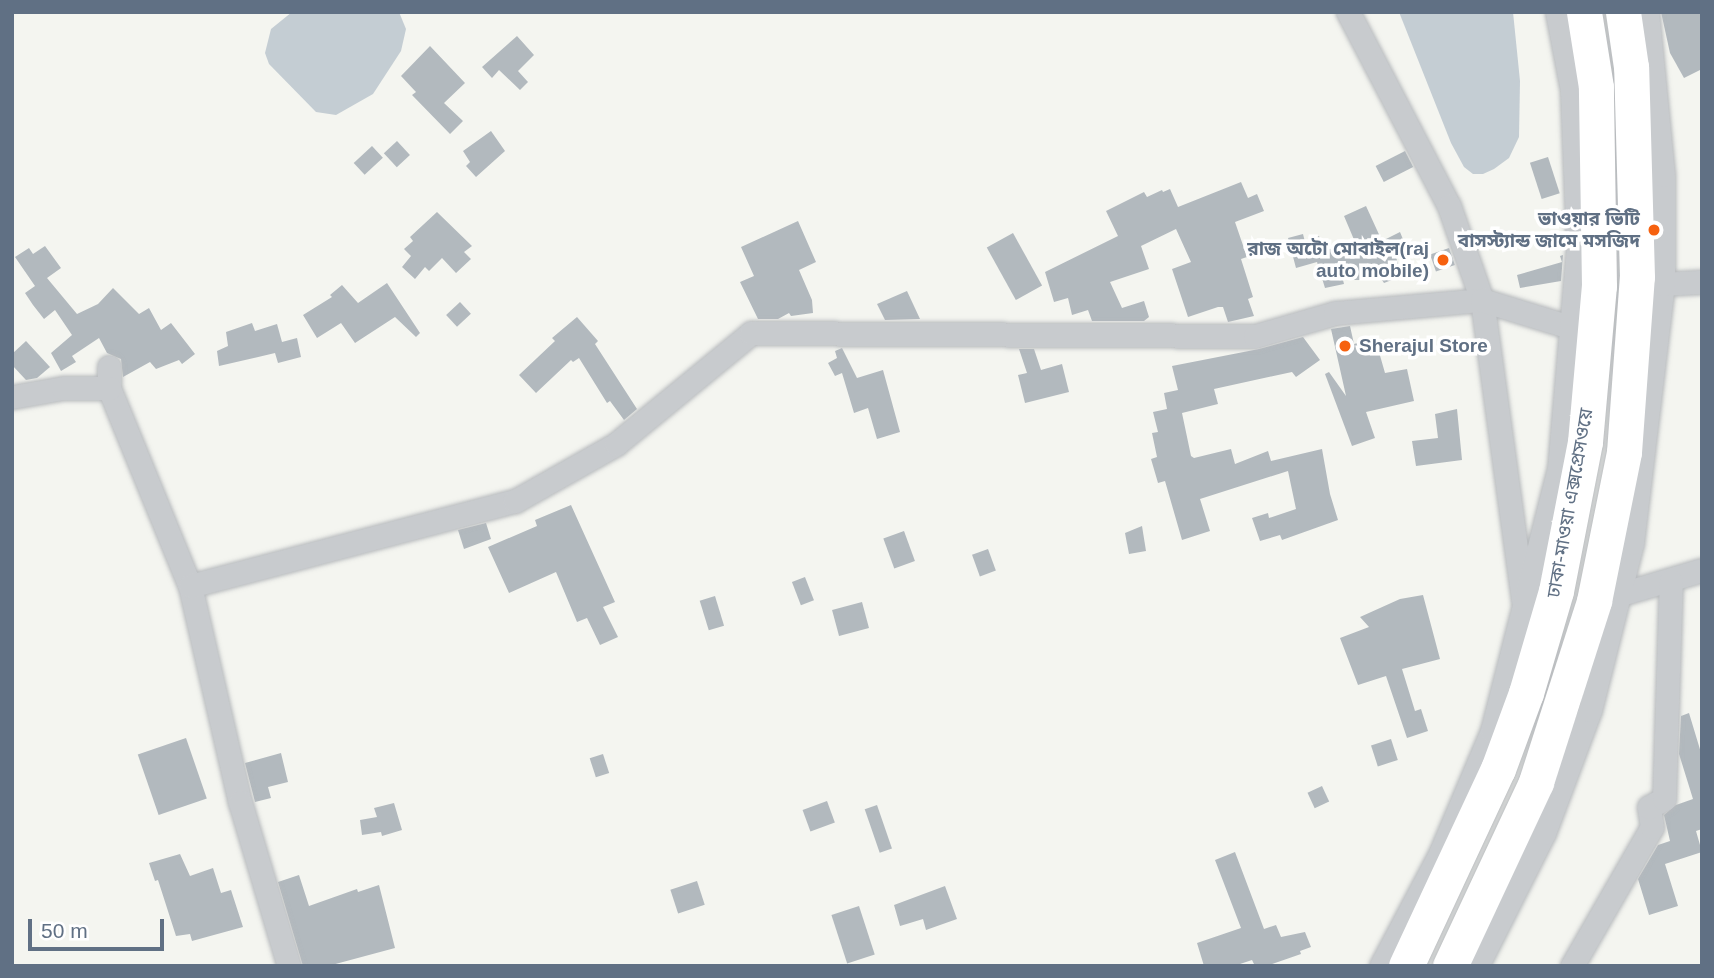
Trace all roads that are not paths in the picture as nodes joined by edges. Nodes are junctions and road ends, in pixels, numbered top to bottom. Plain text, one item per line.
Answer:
1 (1348, 12) edge
2 (1557, 12) edge
3 (1584, 12) edge
4 (1623, 12) edge
5 (1647, 12) edge
6 (1702, 282) edge
7 (1663, 284) junction
8 (1482, 300) junction
9 (1570, 327) junction
10 (12, 397) edge
11 (1702, 570) edge
12 (1671, 581) junction
13 (190, 586) junction
14 (1620, 594) junction
15 (1525, 613) junction
16 (289, 966) edge
17 (1381, 966) edge
18 (1406, 966) edge
19 (1450, 966) edge
20 (1477, 966) edge
21 (1573, 966) edge

1 - 8 street
2 - 9 street
3 - 18 highway, ঢাকা-মাওয়া এক্সপ্রেসওয়ে
4 - 19 highway, ঢাকা-মাওয়া এক্সপ্রেসওয়ে
5 - 7 street
6 - 7 street
7 - 14 street
8 - 9 street
8 - 13 street
8 - 15 street
9 - 15 street
10 - 13 street
11 - 12 street
12 - 14 street
12 - 21 street
13 - 16 street
14 - 20 street
15 - 17 street

